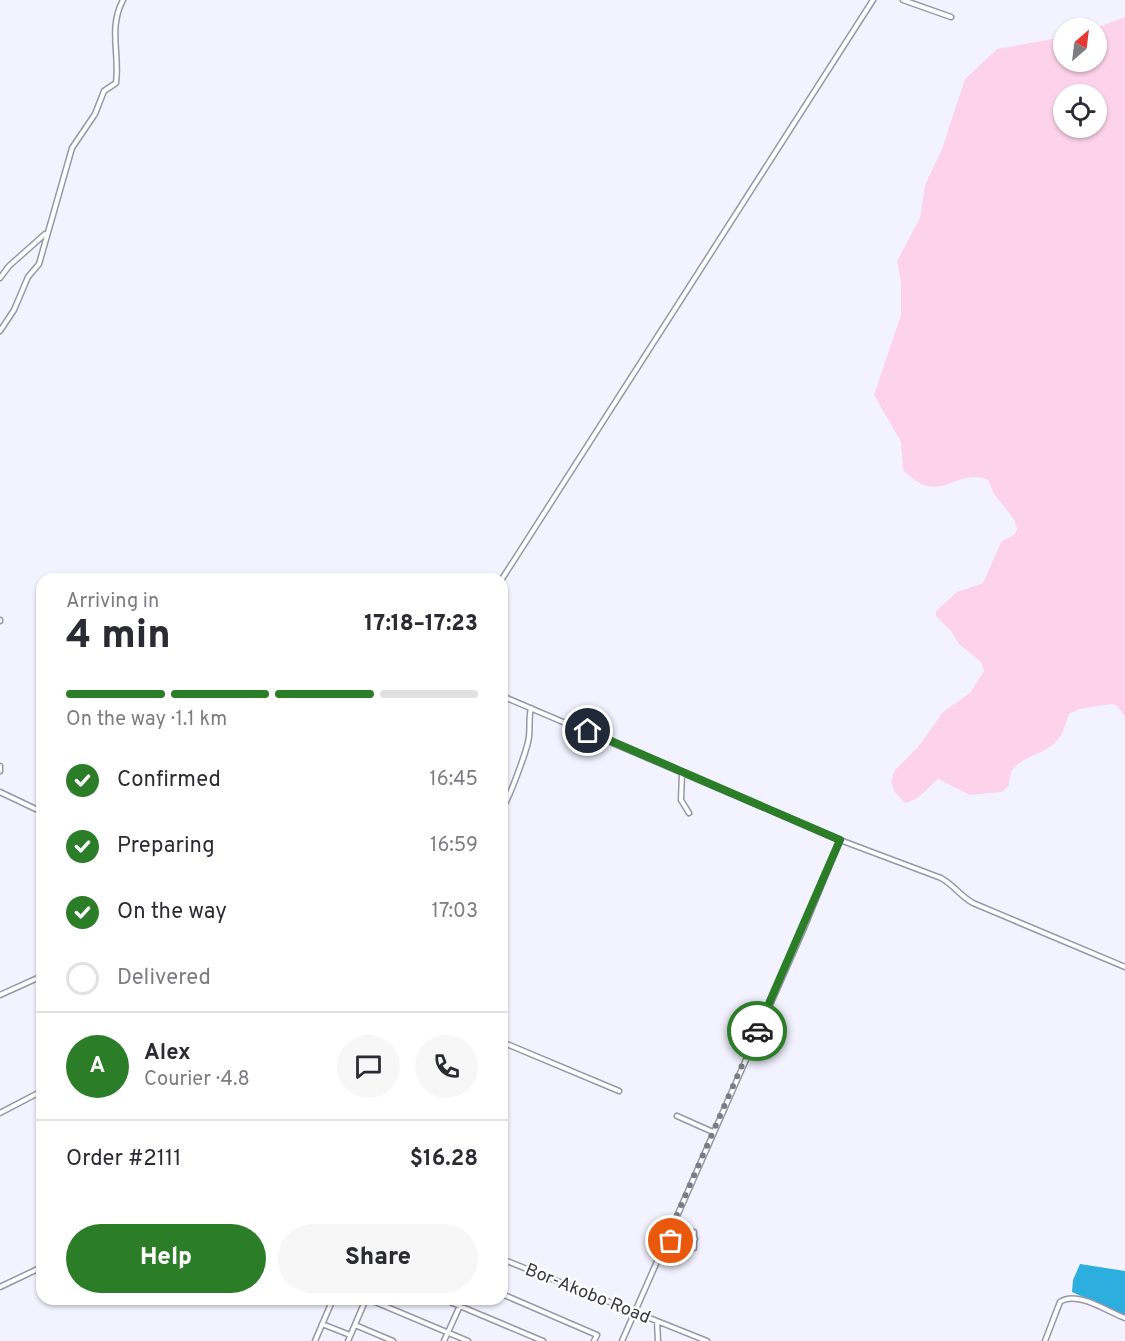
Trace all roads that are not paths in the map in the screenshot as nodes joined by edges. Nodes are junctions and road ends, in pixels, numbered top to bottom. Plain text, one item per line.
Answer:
1 (123, 0) edge
2 (873, 0) edge
3 (903, 0) edge
4 (951, 16) dead end
5 (46, 233) junction
6 (0, 278) edge
7 (0, 331) edge
8 (506, 573) edge
9 (508, 698) edge
10 (531, 708) junction
11 (0, 766) edge
12 (0, 771) edge
13 (682, 772) junction
14 (0, 792) edge
15 (508, 802) edge
16 (36, 809) edge
17 (689, 813) dead end
18 (840, 840) junction
19 (1125, 967) edge
20 (36, 979) edge
21 (0, 995) edge
22 (508, 1045) edge
23 (619, 1091) dead end
24 (36, 1094) edge
25 (0, 1113) edge
26 (677, 1116) dead end
27 (713, 1132) junction
28 (694, 1232) dead end
29 (695, 1239) junction
30 (666, 1240) junction
31 (694, 1248) dead end
32 (508, 1261) edge
33 (36, 1270) edge
34 (0, 1287) edge
35 (508, 1297) edge
36 (330, 1305) edge
37 (364, 1305) edge
38 (382, 1305) edge
39 (460, 1306) joint
40 (635, 1312) junction
41 (1125, 1318) edge
42 (657, 1321) junction
43 (322, 1324) junction
44 (355, 1325) junction
45 (448, 1332) junction
46 (350, 1335) junction
47 (315, 1341) edge
48 (348, 1341) edge
49 (393, 1341) edge
50 (444, 1341) edge
51 (468, 1341) edge
52 (543, 1341) edge
53 (594, 1341) edge
54 (622, 1341) edge
55 (658, 1341) edge
56 (707, 1341) edge
57 (1045, 1341) edge

1 - 5 street
2 - 8 street
3 - 4 street
5 - 6 street
5 - 7 street
9 - 10 street
10 - 13 street
10 - 15 street
11 - 12 street
13 - 17 street
13 - 18 street
14 - 16 street
18 - 19 street
18 - 27 street
20 - 21 street
22 - 23 street
24 - 25 street
26 - 27 street
27 - 30 street
28 - 29 street
29 - 30 street
29 - 31 street
30 - 40 street
32 - 40 street, Bor-Akobo Road
33 - 34 street
35 - 53 street
36 - 43 street
37 - 44 street
38 - 45 street
39 - 45 street
39 - 52 street
40 - 42 street, Bor-Akobo Road
40 - 54 street
41 - 57 street
42 - 55 street
42 - 56 street, Bor-Akobo Road
43 - 46 street
43 - 47 street
44 - 46 street
44 - 49 street
45 - 50 street
45 - 51 street
46 - 48 street

